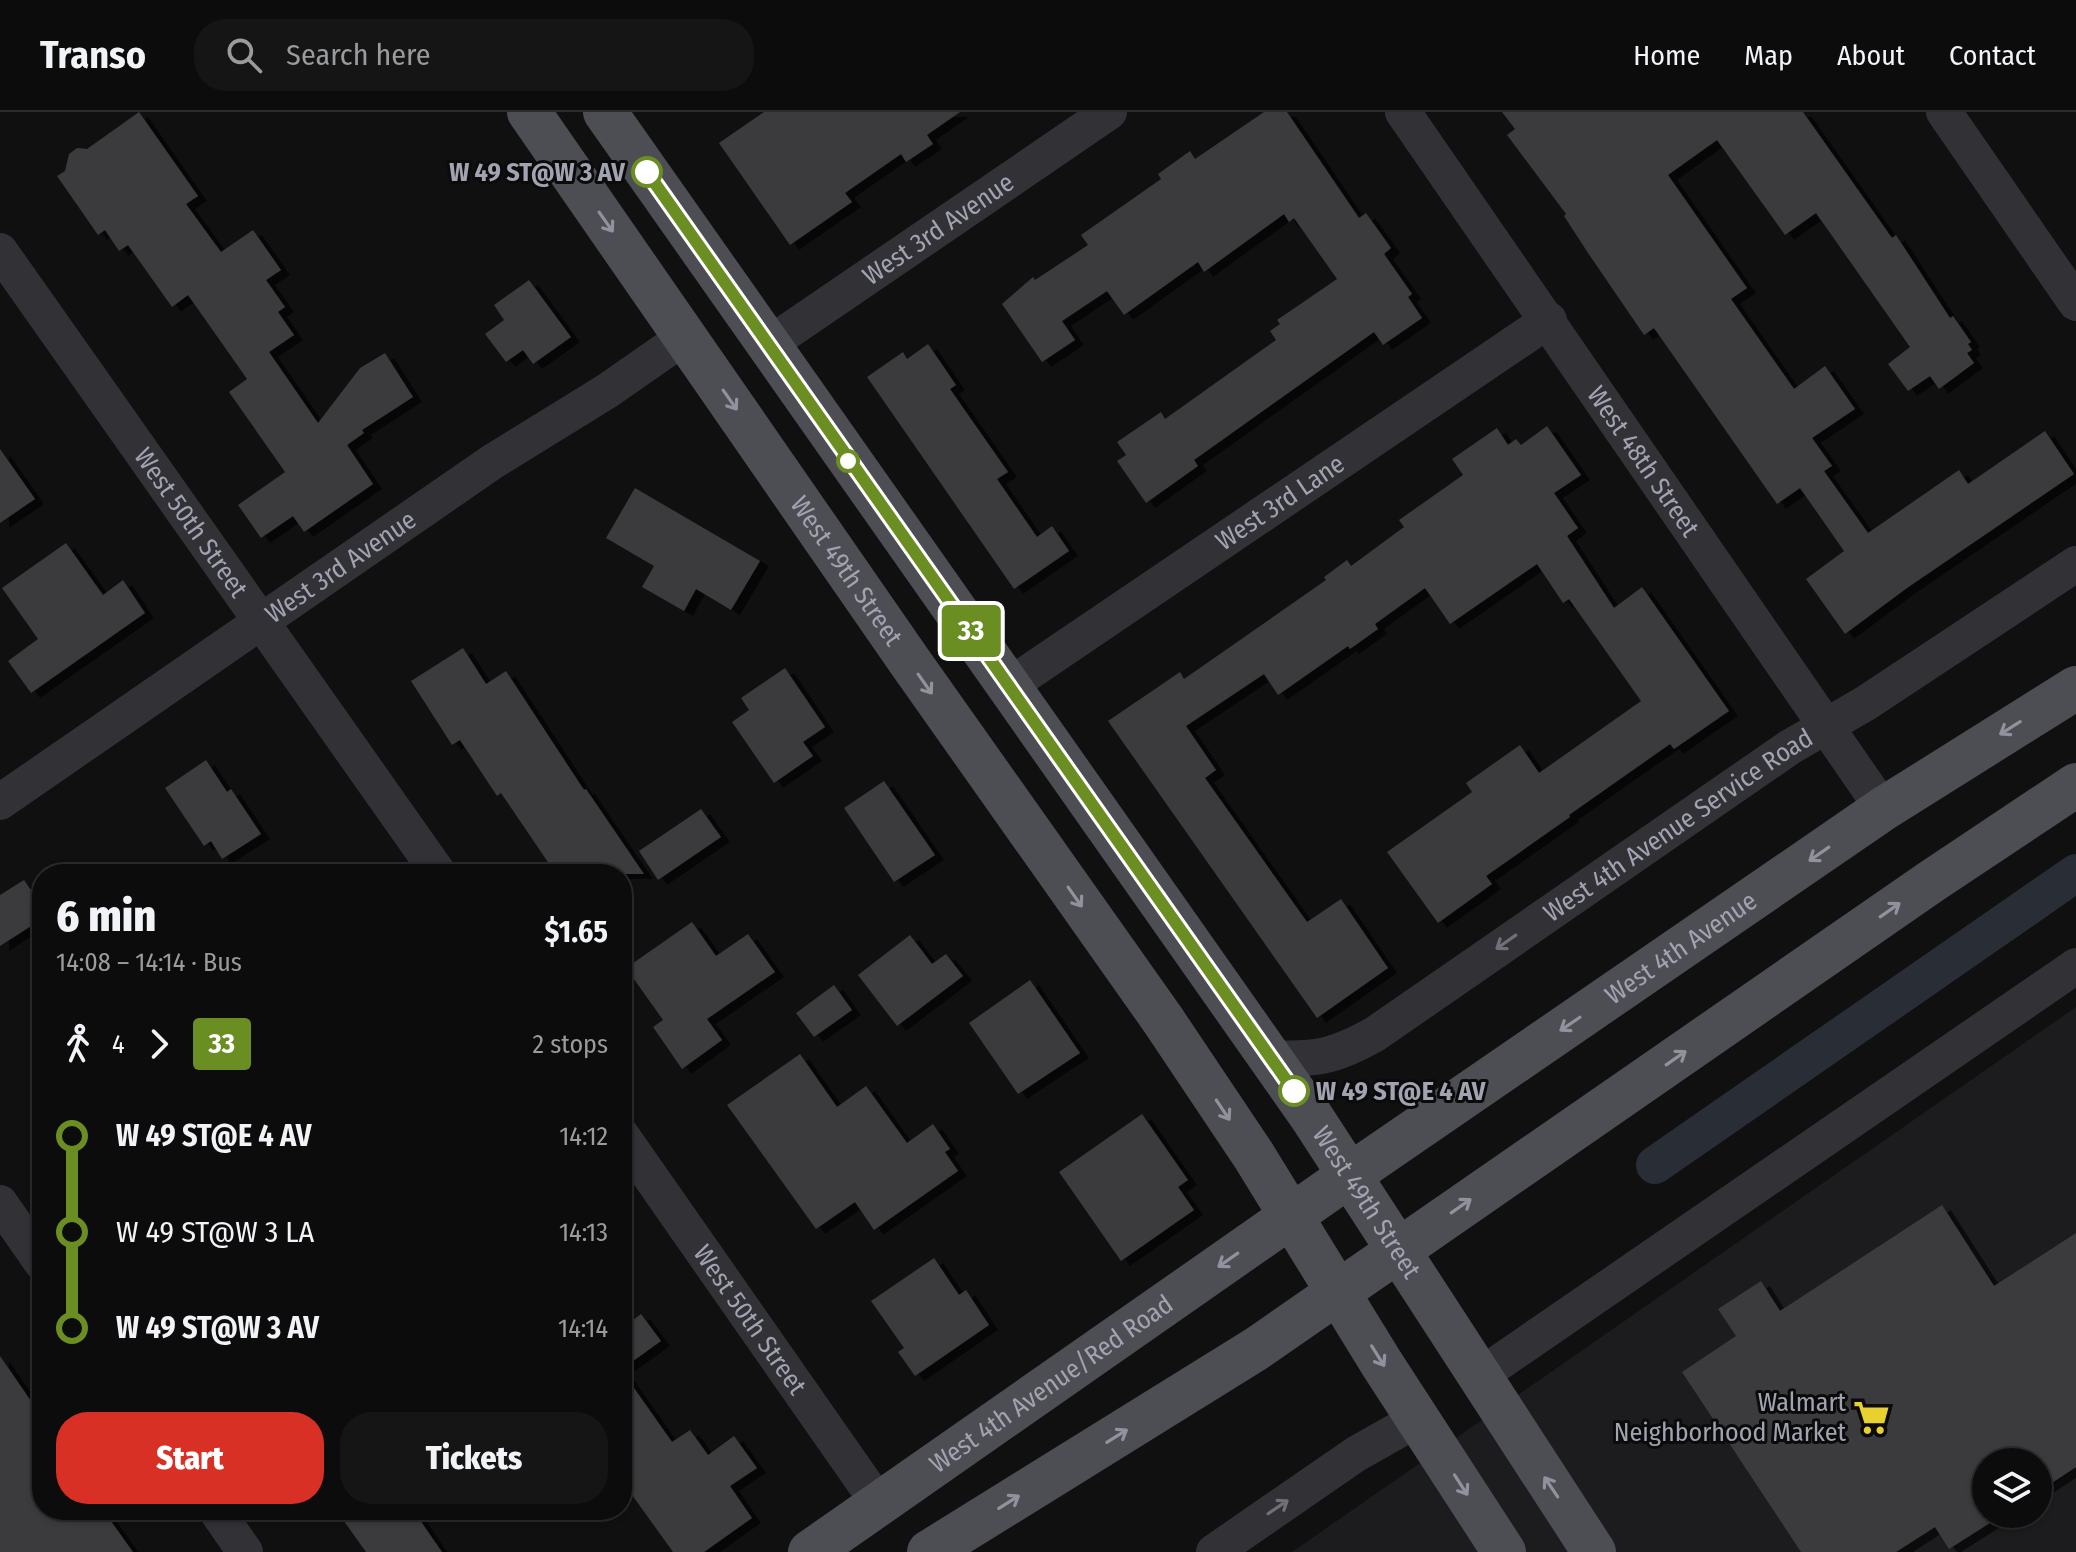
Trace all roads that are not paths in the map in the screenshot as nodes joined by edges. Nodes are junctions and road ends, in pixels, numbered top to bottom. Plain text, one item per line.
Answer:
1 (529, 112) edge
2 (605, 112) edge
3 (1109, 112) edge
4 (1403, 112) edge
5 (1944, 112) edge
6 (683, 223) junction
7 (0, 251) edge
8 (2076, 303) edge
9 (1549, 320) junction
10 (686, 336) junction
11 (768, 345) junction
12 (811, 408) junction
13 (2076, 564) edge
14 (261, 619) junction
15 (1010, 685) junction
16 (2076, 688) edge
17 (1825, 726) junction
18 (2076, 785) edge
19 (0, 802) edge
20 (1883, 809) junction
21 (432, 864) edge
22 (2076, 966) edge
23 (1270, 1058) junction
24 (632, 1150) edge
25 (1350, 1175) junction
26 (0, 1203) edge
27 (1292, 1215) junction
28 (32, 1249) edge
29 (1398, 1250) junction
30 (1338, 1292) junction
31 (1478, 1377) junction
32 (1418, 1419) junction
33 (879, 1504) junction
34 (223, 1520) edge
35 (245, 1552) edge
36 (810, 1552) edge
37 (929, 1552) edge
38 (1214, 1552) edge
39 (1504, 1552) edge
40 (1594, 1552) edge

1 -> 10 main road, West 49th Street
2 - 6 main road, West 49th Street
3 - 11 street, West 3rd Avenue
4 - 9 street, West 48th Street
5 - 8 street
6 - 10 main road
6 - 11 main road, West 49th Street
7 - 14 street, West 50th Street
9 - 15 street, West 3rd Lane
9 - 17 street, West 48th Street
10 - 12 main road
10 - 14 street, West 3rd Avenue
10 -> 27 main road, West 49th Street
11 - 12 main road, West 49th Street
12 - 15 main road, West 49th Street
13 - 17 street, West 4th Avenue Service Road
14 - 19 street, West 3rd Avenue
14 - 21 street, West 50th Street
15 - 23 main road, West 49th Street
16 -> 20 main road, West 4th Avenue
17 - 20 street, West 48th Street
17 -> 23 street, West 4th Avenue Service Road
29 -> 18 main road
20 -> 25 main road, West 4th Avenue
22 - 31 street
23 - 25 main road, West 49th Street
24 - 33 street, West 50th Street
25 - 27 main road, West 4th Avenue
25 - 29 main road, West 49th Street
26 - 28 street
27 - 30 main road, West 49th Street
27 -> 33 main road, West 4th Avenue/Red Road
29 - 30 main road
29 - 31 main road, West 49th Street
30 -> 32 main road, West 49th Street
37 -> 30 main road
40 -> 31 main road, West 49th Street
38 -> 32 street
32 -> 39 main road, West 49th Street
33 - 36 main road, West 4th Avenue/Red Road
34 - 35 street

